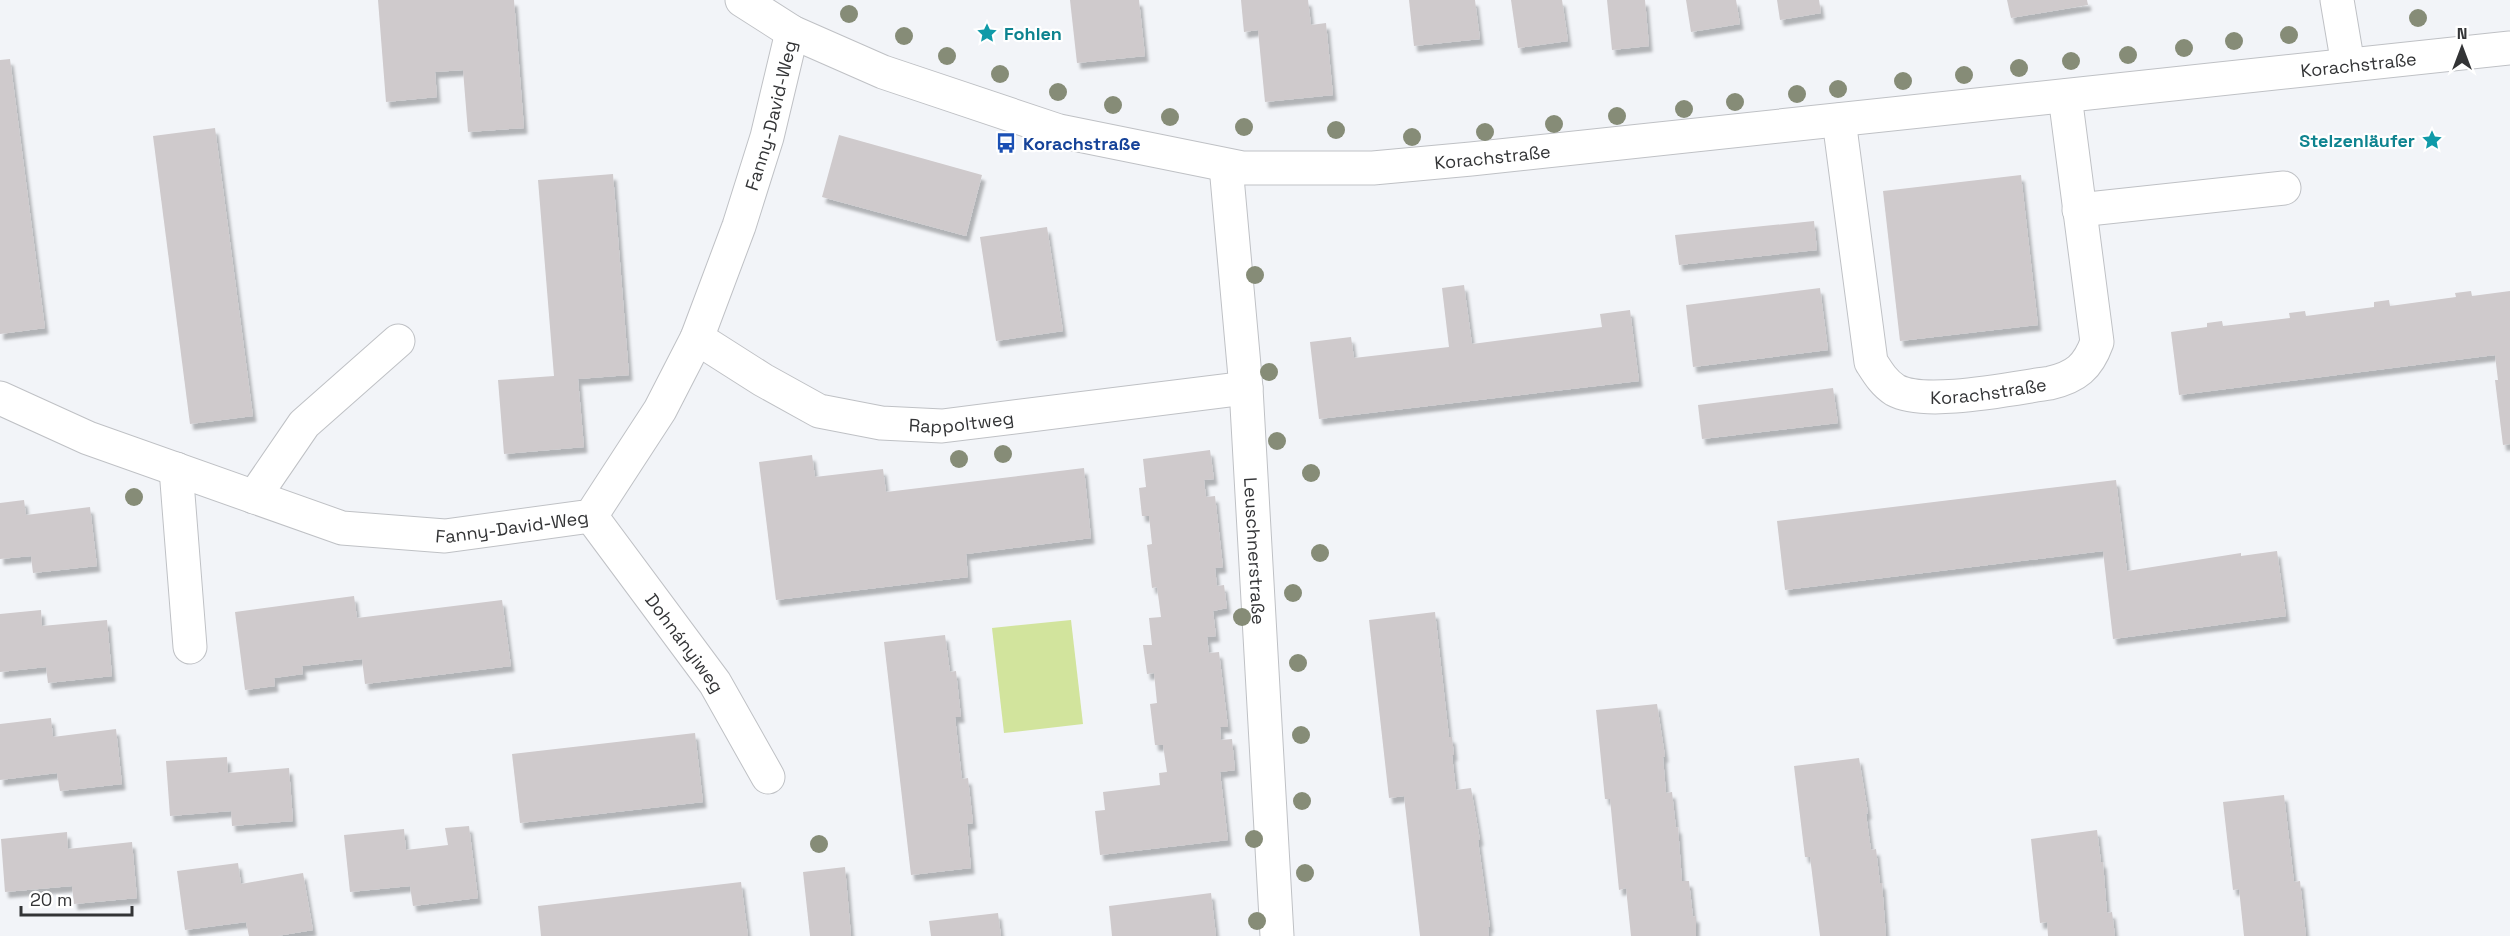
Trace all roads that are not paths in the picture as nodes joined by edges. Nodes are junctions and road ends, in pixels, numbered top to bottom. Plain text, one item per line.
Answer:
1 (742, 0) edge
2 (2337, 0) edge
3 (792, 32) junction
4 (2510, 48) edge
5 (2348, 65) junction
6 (2065, 96) junction
7 (1839, 120) junction
8 (1226, 166) junction
9 (2284, 188) dead end
10 (2079, 210) junction
11 (698, 338) junction
12 (398, 340) dead end
13 (1246, 388) junction
14 (0, 398) edge
15 (176, 469) junction
16 (254, 497) junction
17 (591, 516) junction
18 (190, 647) dead end
19 (768, 777) dead end
20 (1277, 936) edge

1 - 3 street, Korachstraße
2 - 5 street
3 - 8 street, Korachstraße
3 - 11 street, Fanny-David-Weg
4 - 5 street, Korachstraße
5 - 6 street, Korachstraße
6 - 7 street, Korachstraße
6 - 10 street, Korachstraße
7 - 8 street, Korachstraße
7 - 10 street, Korachstraße
8 - 13 street, Leuschnerstraße
9 - 10 street
11 - 13 street, Rappoltweg
11 - 17 street, Fanny-David-Weg
12 - 16 street
13 - 20 street, Leuschnerstraße
14 - 15 street, Fanny-David-Weg
15 - 16 street, Fanny-David-Weg
15 - 18 street
16 - 17 street, Fanny-David-Weg
17 - 19 street, Dohnányiweg

